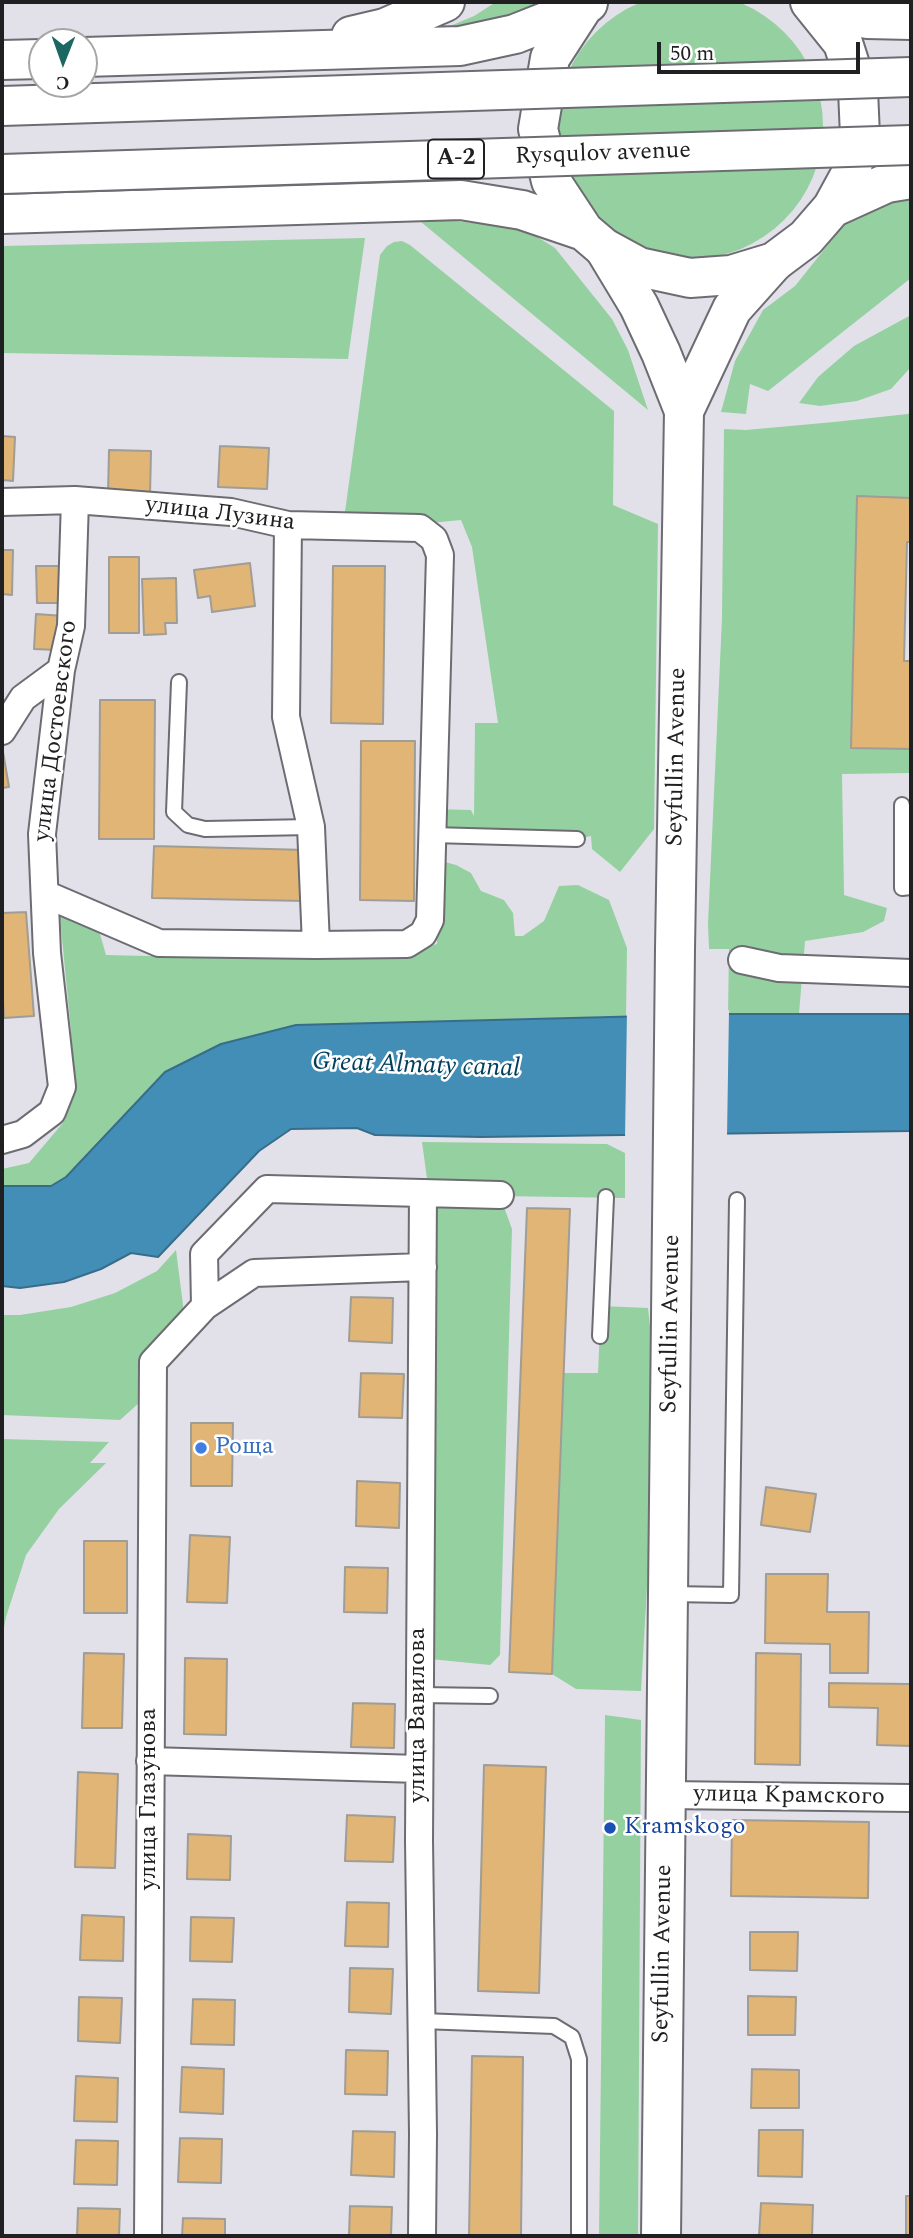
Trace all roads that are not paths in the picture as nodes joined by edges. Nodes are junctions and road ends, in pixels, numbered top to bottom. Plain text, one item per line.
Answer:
1 (444, 2) edge
2 (586, 4) edge
3 (813, 5) edge
4 (911, 20) edge
5 (280, 51) junction
6 (98, 57) edge
7 (28, 59) edge
8 (2, 60) edge
9 (911, 78) edge
10 (2, 106) edge
11 (911, 145) edge
12 (2, 174) edge
13 (911, 178) edge
14 (832, 208) junction
15 (2, 214) edge
16 (594, 239) junction
17 (775, 262) junction
18 (684, 411) junction
19 (75, 500) junction
20 (2, 502) edge
21 (288, 525) junction
22 (61, 670) junction
23 (180, 682) dead end
24 (2, 731) edge
25 (902, 805) dead end
26 (311, 827) junction
27 (432, 835) junction
28 (578, 839) dead end
29 (911, 887) edge
30 (45, 894) junction
31 (316, 946) junction
32 (742, 960) dead end
33 (911, 973) edge
34 (2, 1140) edge
35 (423, 1193) junction
36 (500, 1195) dead end
37 (606, 1197) dead end
38 (737, 1200) dead end
39 (422, 1267) junction
40 (205, 1306) junction
41 (600, 1336) dead end
42 (669, 1594) junction
43 (420, 1695) junction
44 (490, 1696) dead end
45 (150, 1761) junction
46 (419, 1769) junction
47 (666, 1795) junction
48 (911, 1798) edge
49 (422, 2021) junction
50 (148, 2236) edge
51 (422, 2236) edge
52 (579, 2236) edge
53 (660, 2236) edge

1 - 5 main road
2 - 5 main road
2 - 16 main road, Seyfullin Avenue
3 - 4 main road
3 - 14 main road
5 - 6 main road
7 - 8 main road
9 - 10 main road, bridge
11 - 12 main road, Rysqulov avenue / A-2, bridge
13 - 14 main road
14 - 17 main road
15 - 16 main road
16 - 17 main road
16 - 18 main road, Seyfullin Avenue
17 - 18 main road, Seyfullin Avenue
18 - 42 main road, Seyfullin Avenue
19 - 20 street, улица Лузина
19 - 21 street, улица Лузина
19 - 22 street, улица Достоевского
21 - 26 street
21 - 27 street, улица Лузина
22 - 24 street
22 - 30 street, улица Достоевского
23 - 26 lane
25 - 29 lane
26 - 31 street
27 - 28 lane
27 - 31 street
30 - 31 street
30 - 34 street, улица Достоевского
32 - 33 street
35 - 36 street
35 - 39 street, улица Вавилова
35 - 40 street
37 - 41 lane
38 - 42 lane
39 - 40 street
39 - 43 street, улица Вавилова
40 - 45 street, улица Глазунова
42 - 47 main road, Seyfullin Avenue
43 - 44 lane
43 - 46 street, улица Вавилова
45 - 46 street
45 - 50 street, улица Глазунова
46 - 49 street, улица Вавилова
47 - 48 street, улица Крамского
47 - 53 main road, Seyfullin Avenue
49 - 51 street, улица Вавилова
49 - 52 lane

